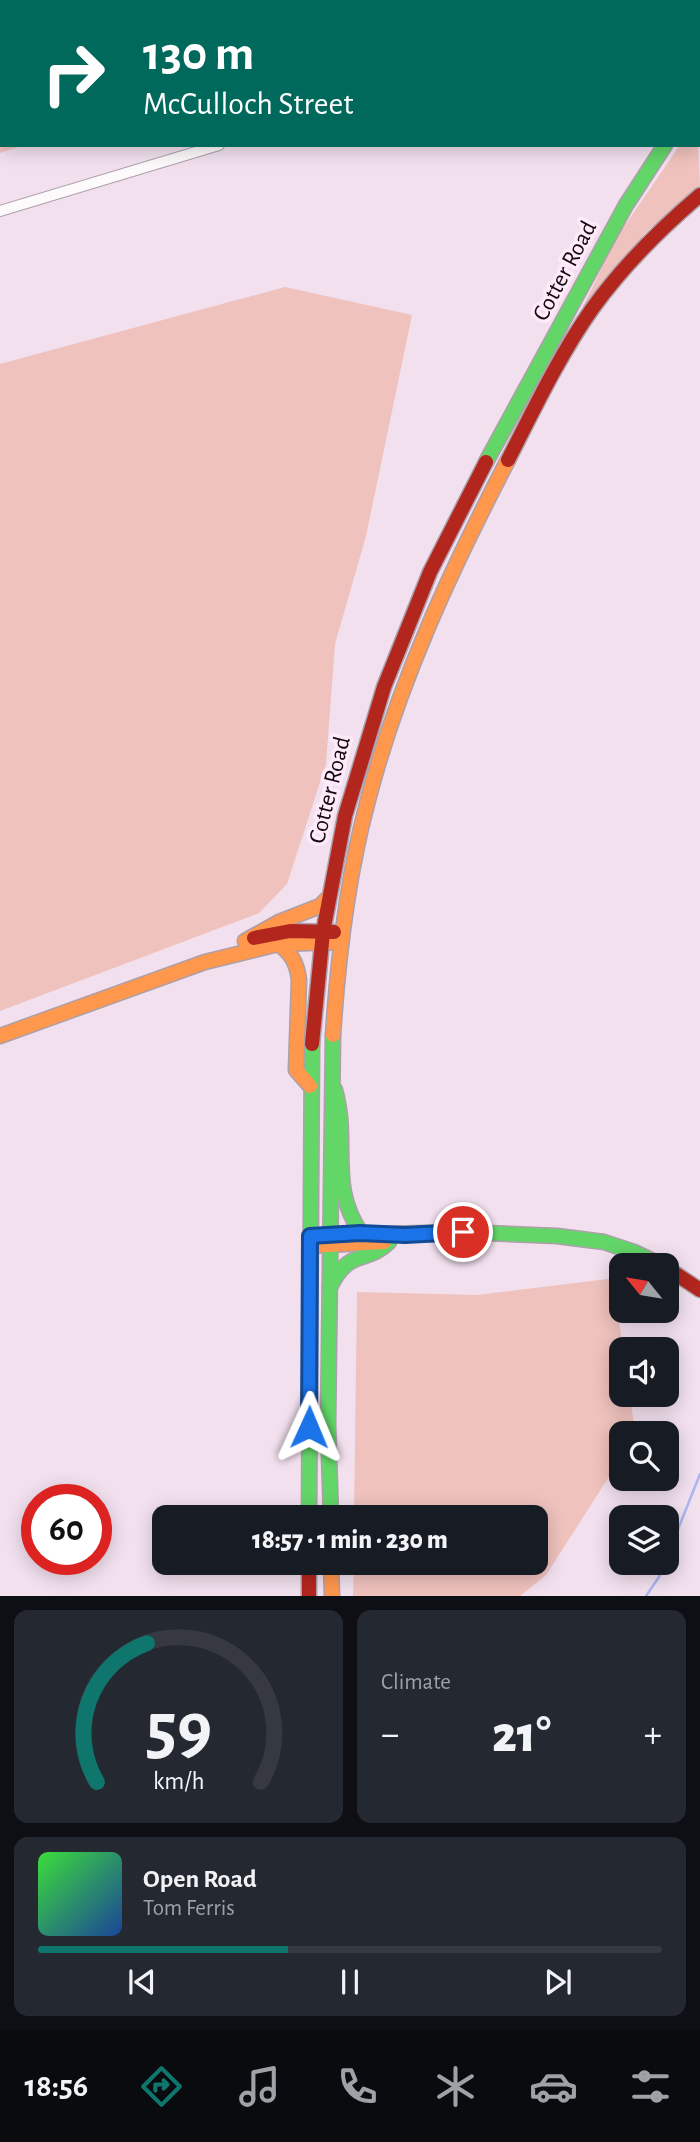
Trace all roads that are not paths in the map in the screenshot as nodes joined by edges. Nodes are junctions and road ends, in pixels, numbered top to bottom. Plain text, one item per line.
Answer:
1 (212, 147) edge
2 (662, 147) edge
3 (700, 195) edge
4 (0, 211) edge
5 (328, 898) junction
6 (322, 936) junction
7 (342, 937) junction
8 (245, 941) junction
9 (278, 944) junction
10 (205, 962) junction
11 (0, 1037) edge
12 (331, 1082) junction
13 (310, 1086) junction
14 (360, 1233) junction
15 (405, 1235) junction
16 (331, 1240) junction
17 (310, 1241) junction
18 (389, 1241) junction
19 (636, 1253) edge
20 (679, 1276) edge
21 (329, 1290) junction
22 (700, 1290) edge
23 (309, 1505) edge
24 (331, 1505) edge
25 (309, 1575) edge
26 (331, 1575) edge
27 (309, 1596) edge
28 (332, 1596) edge

1 - 4 street
2 - 5 main road, Cotter Road
3 - 7 main road, Cotter Road
5 - 6 main road, Cotter Road
5 - 8 main road
6 - 7 main road
6 - 8 main road
6 - 9 main road
6 - 13 main road, Cotter Road
7 - 12 main road, Cotter Road
8 - 10 main road
9 - 10 main road
9 - 13 main road
10 - 11 main road
12 - 14 main road
12 - 16 main road, Cotter Road
13 - 17 main road, Cotter Road
14 - 15 main road
14 - 16 main road
15 - 18 main road
15 - 19 main road
16 - 17 main road
16 - 18 main road
16 - 21 main road, Cotter Road
17 - 23 main road, Cotter Road
18 - 21 main road
20 - 22 main road
21 - 24 main road, Cotter Road
25 - 27 main road
26 - 28 main road

